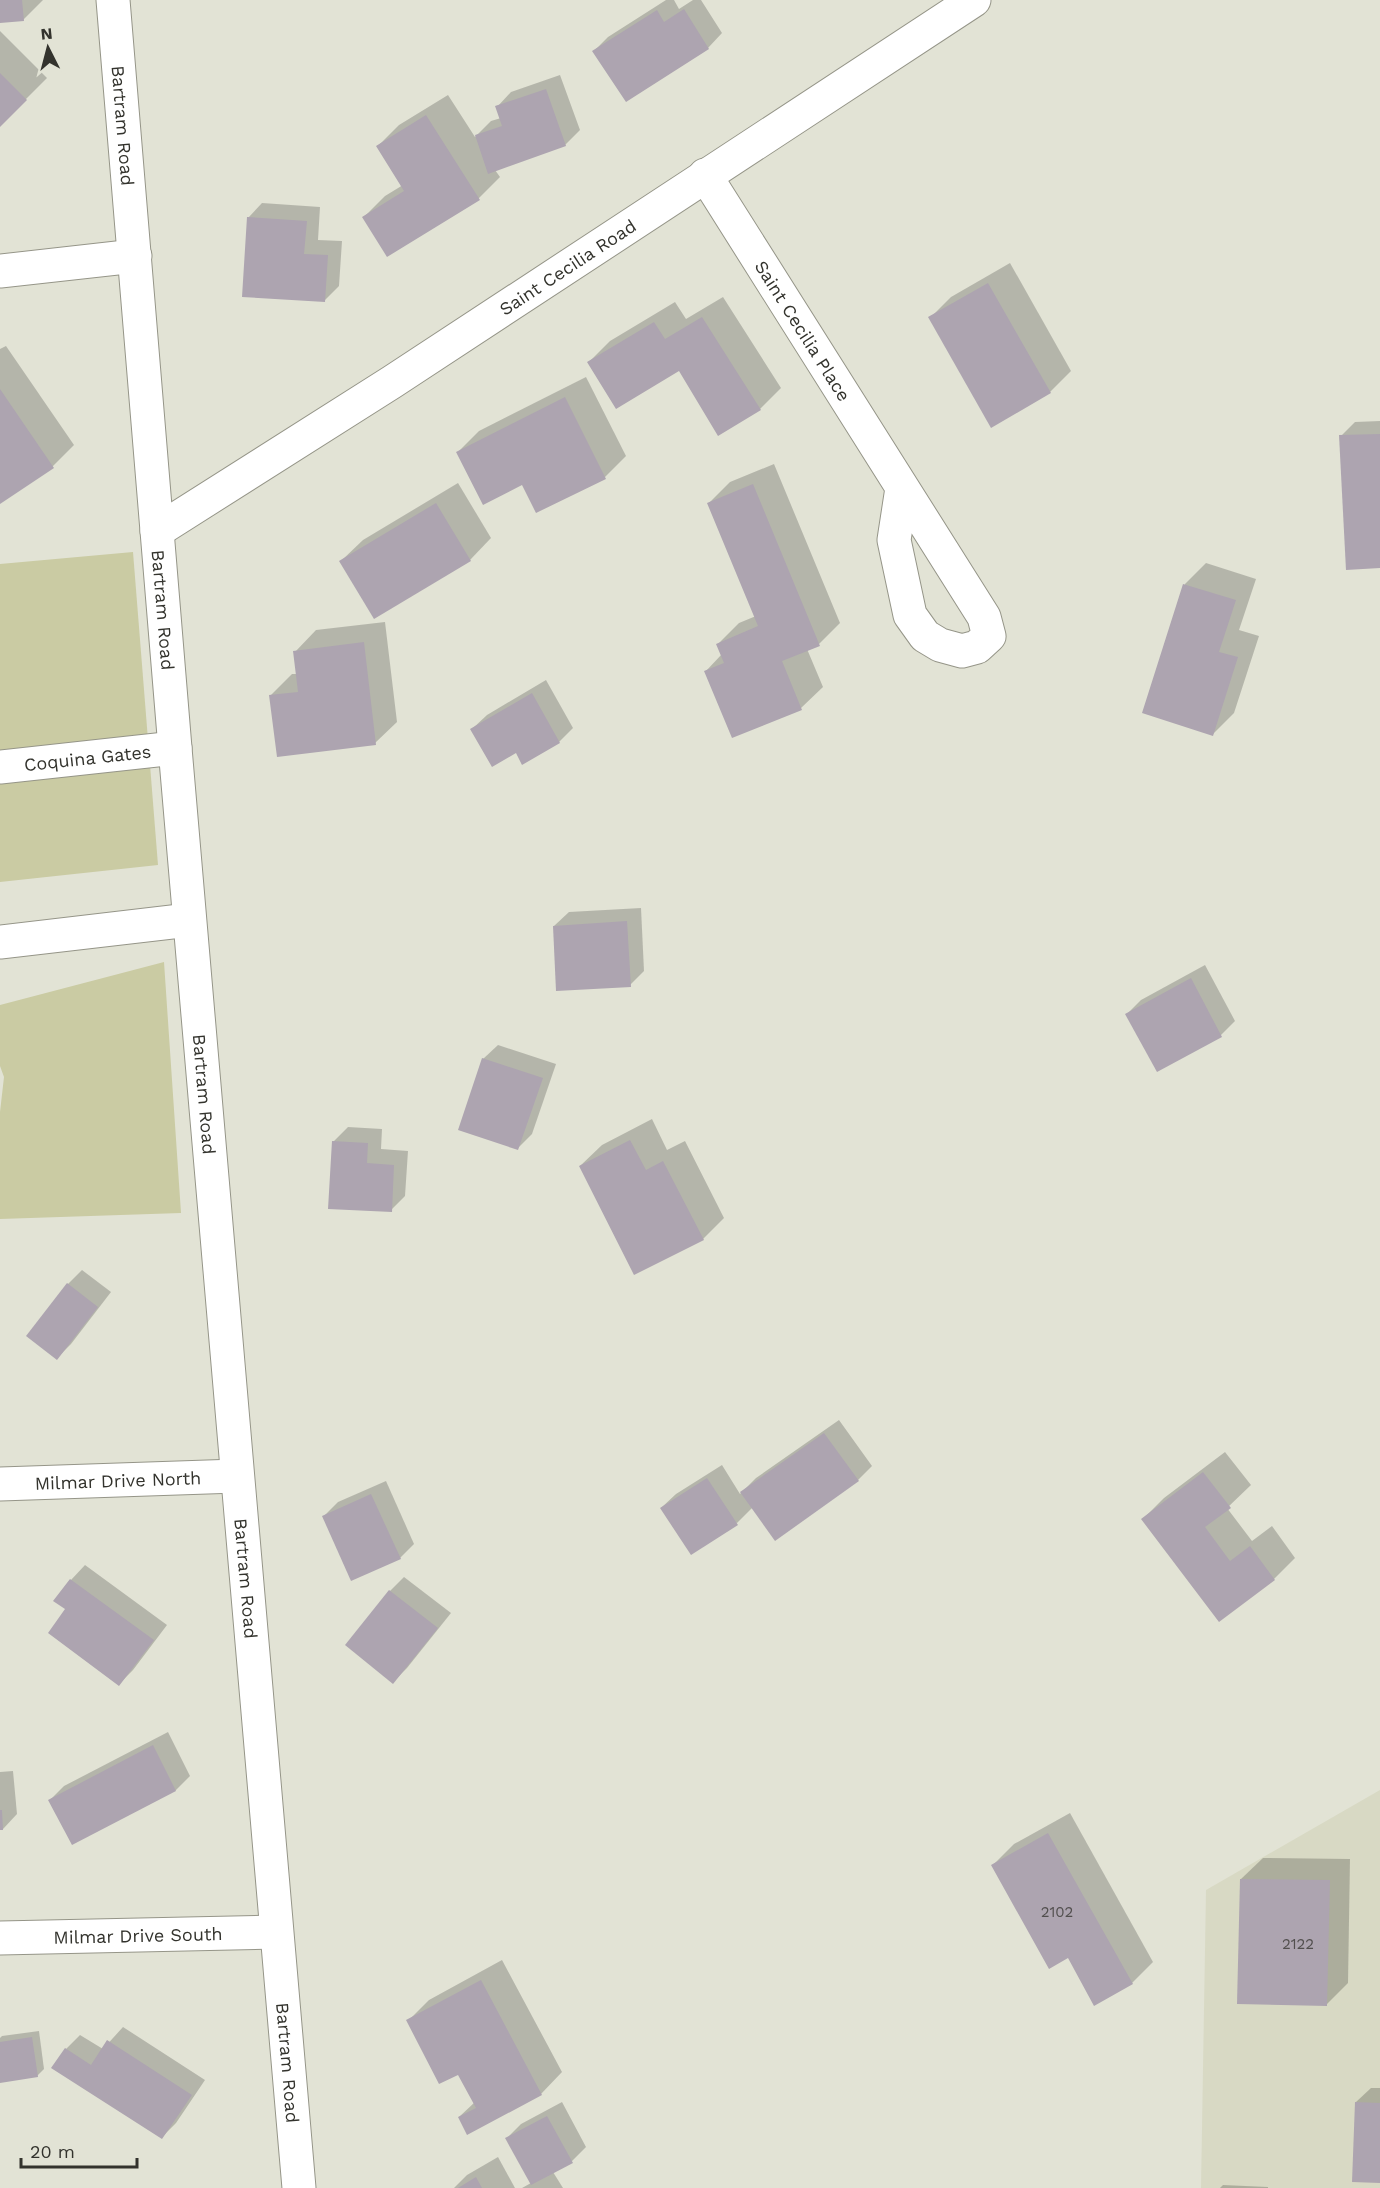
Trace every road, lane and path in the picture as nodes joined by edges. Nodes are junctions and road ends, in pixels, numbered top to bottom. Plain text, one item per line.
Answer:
1 (112, 0) edge
2 (974, 0) edge
3 (705, 175) junction
4 (135, 256) junction
5 (0, 271) edge
6 (902, 488) dead end
7 (157, 531) junction
8 (175, 748) junction
9 (0, 767) edge
10 (189, 920) junction
11 (0, 942) edge
12 (237, 1476) junction
13 (0, 1484) edge
14 (275, 1932) junction
15 (0, 1938) edge
16 (299, 2188) edge

1 - 4 street, Bartram Road
2 - 3 street, Saint Cecilia Road
3 - 6 street, Saint Cecilia Place
3 - 7 street, Saint Cecilia Road
4 - 5 street
4 - 7 street, Bartram Road
7 - 8 street, Bartram Road
8 - 9 street, Coquina Gates
8 - 10 street, Bartram Road
10 - 11 street
10 - 12 street, Bartram Road
12 - 13 street, Milmar Drive North
12 - 14 street, Bartram Road
14 - 15 street, Milmar Drive South
14 - 16 street, Bartram Road

